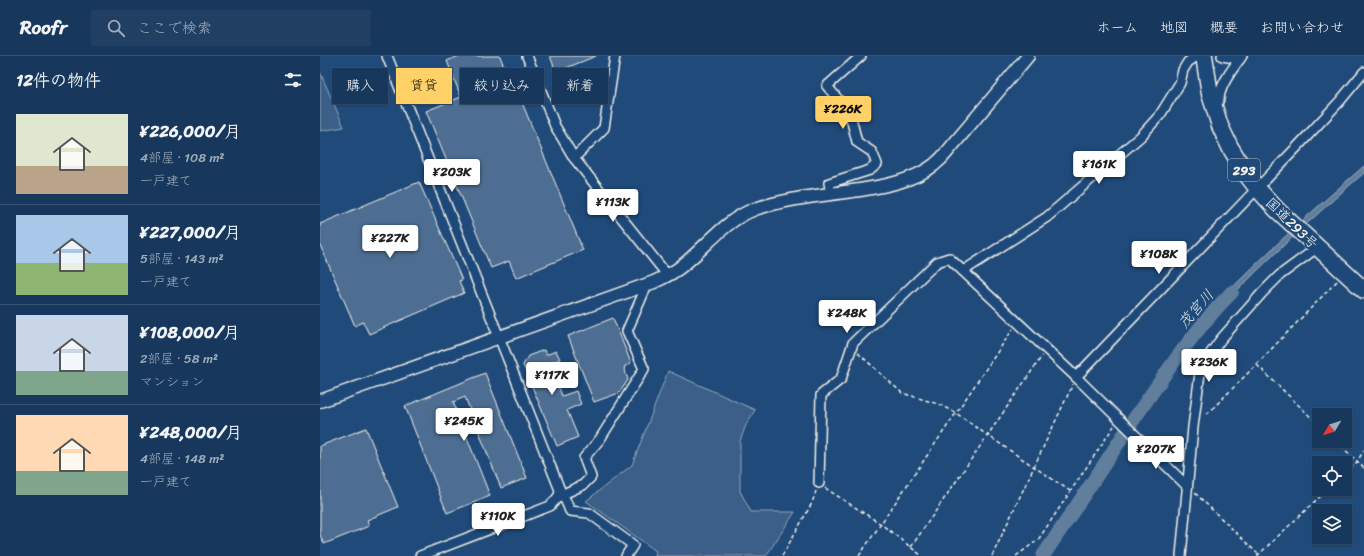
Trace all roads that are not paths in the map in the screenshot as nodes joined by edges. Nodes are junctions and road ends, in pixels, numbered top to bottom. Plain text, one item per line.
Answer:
1 (387, 56) edge
2 (527, 56) edge
3 (615, 56) edge
4 (861, 56) edge
5 (1028, 56) edge
6 (1198, 56) edge
7 (1204, 56) edge
8 (1222, 56) edge
9 (1241, 58) edge
10 (1364, 72) edge
11 (1212, 101) junction
12 (574, 158) junction
13 (1257, 188) junction
14 (831, 195) junction
15 (1315, 244) junction
16 (963, 271) junction
17 (668, 276) junction
18 (647, 285) junction
19 (1364, 290) edge
20 (499, 337) junction
21 (1076, 377) junction
22 (320, 401) edge
23 (819, 483) road end
24 (1187, 486) junction
25 (559, 496) junction
26 (420, 556) edge
27 (626, 556) edge
28 (1181, 556) edge

1 - 20 street
2 - 12 street
3 - 12 street
4 - 14 street
5 - 14 street
6 - 16 street
7 - 11 highway, 国道293号 / 293
8 - 9 street
9 - 11 street
10 - 13 street
11 - 13 highway, 国道293号 / 293
12 - 17 street
13 - 15 highway, 国道293号 / 293
13 - 21 street
14 - 17 street
15 - 19 highway, 国道293号 / 293
15 - 24 street
16 - 21 street
16 - 23 street
17 - 18 street
18 - 20 street
18 - 25 street
20 - 22 street
20 - 25 street
21 - 24 street
24 - 28 street
25 - 26 street
25 - 27 street

